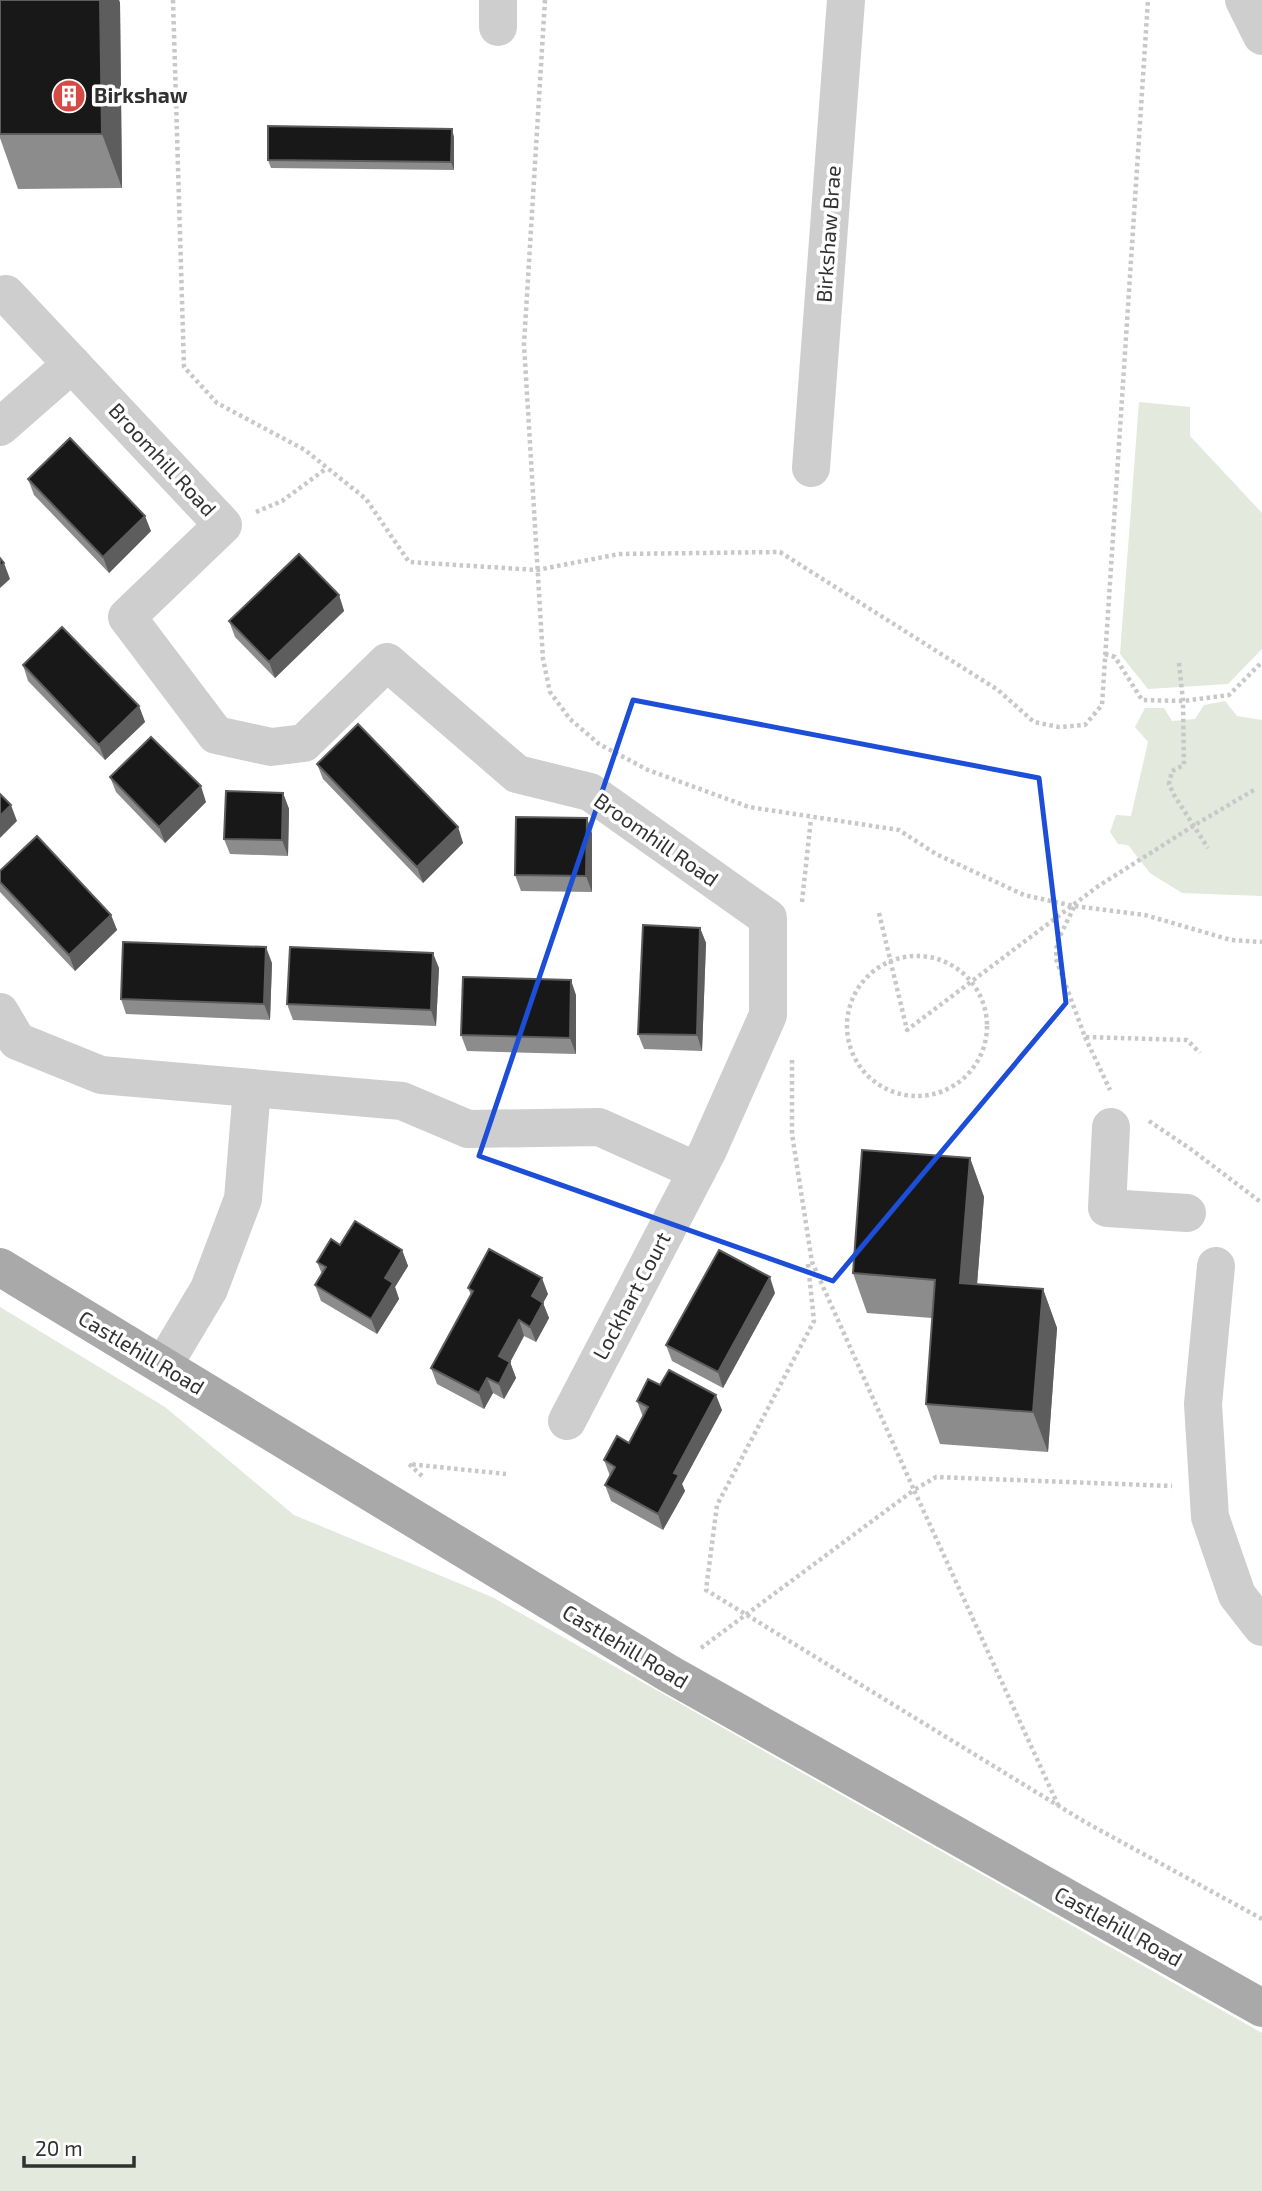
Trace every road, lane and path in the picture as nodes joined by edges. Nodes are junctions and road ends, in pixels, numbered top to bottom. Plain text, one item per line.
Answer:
1 (173, 0) edge
2 (545, 0) edge
3 (846, 0) edge
4 (1148, 0) edge
5 (1244, 0) edge
6 (1262, 36) edge
7 (6, 295) dead end
8 (72, 365) junction
9 (0, 427) edge
10 (327, 468) junction
11 (811, 468) dead end
12 (223, 525) junction
13 (537, 570) junction
14 (1105, 654) junction
15 (1262, 662) edge
16 (1179, 663) dead end
17 (1183, 701) junction
18 (1254, 790) dead end
19 (811, 818) junction
20 (1193, 826) junction
21 (1208, 848) dead end
22 (1074, 906) junction
23 (800, 911) dead end
24 (879, 913) dead end
25 (1262, 942) edge
26 (890, 960) junction
27 (972, 982) junction
28 (0, 1012) edge
29 (1085, 1037) junction
30 (1200, 1053) dead end
31 (792, 1056) dead end
32 (252, 1088) junction
33 (1124, 1115) junction
34 (697, 1171) junction
35 (1262, 1203) edge
36 (1187, 1213) dead end
37 (808, 1264) dead end
38 (1216, 1266) dead end
39 (0, 1267) edge
40 (163, 1366) junction
41 (567, 1421) dead end
42 (506, 1474) dead end
43 (428, 1481) dead end
44 (1208, 1488) junction
45 (914, 1490) junction
46 (747, 1614) junction
47 (1262, 1627) edge
48 (668, 1673) junction
49 (1058, 1806) junction
50 (1262, 1919) edge
51 (1262, 2008) edge

1 - 10 path
2 - 13 path
3 - 11 street, Birkshaw Brae
4 - 14 path
5 - 6 street
7 - 8 street, Broomhill Road
8 - 9 street
8 - 12 street, Broomhill Road
10 - 12 path
10 - 13 path
12 - 34 street, Broomhill Road
13 - 14 path
13 - 19 path
14 - 17 path
15 - 17 path
16 - 17 path
17 - 20 path
18 - 20 path
19 - 22 path
19 - 23 path
20 - 21 path
20 - 22 path
22 - 25 path
22 - 27 path
22 - 29 path
24 - 26 path
26 - 27 path
26 - 27 path
26 - 27 path
28 - 32 street
29 - 30 path
29 - 33 path
31 - 45 path
32 - 34 street
32 - 40 street
33 - 35 path
33 - 36 street
34 - 41 street, Lockhart Court
37 - 46 path
38 - 44 street
39 - 40 main road, Castlehill Road
40 - 48 main road, Castlehill Road
42 - 43 path
44 - 45 path
44 - 47 street
45 - 46 path
45 - 49 path
46 - 48 path
46 - 49 path
48 - 51 main road, Castlehill Road
49 - 50 path

